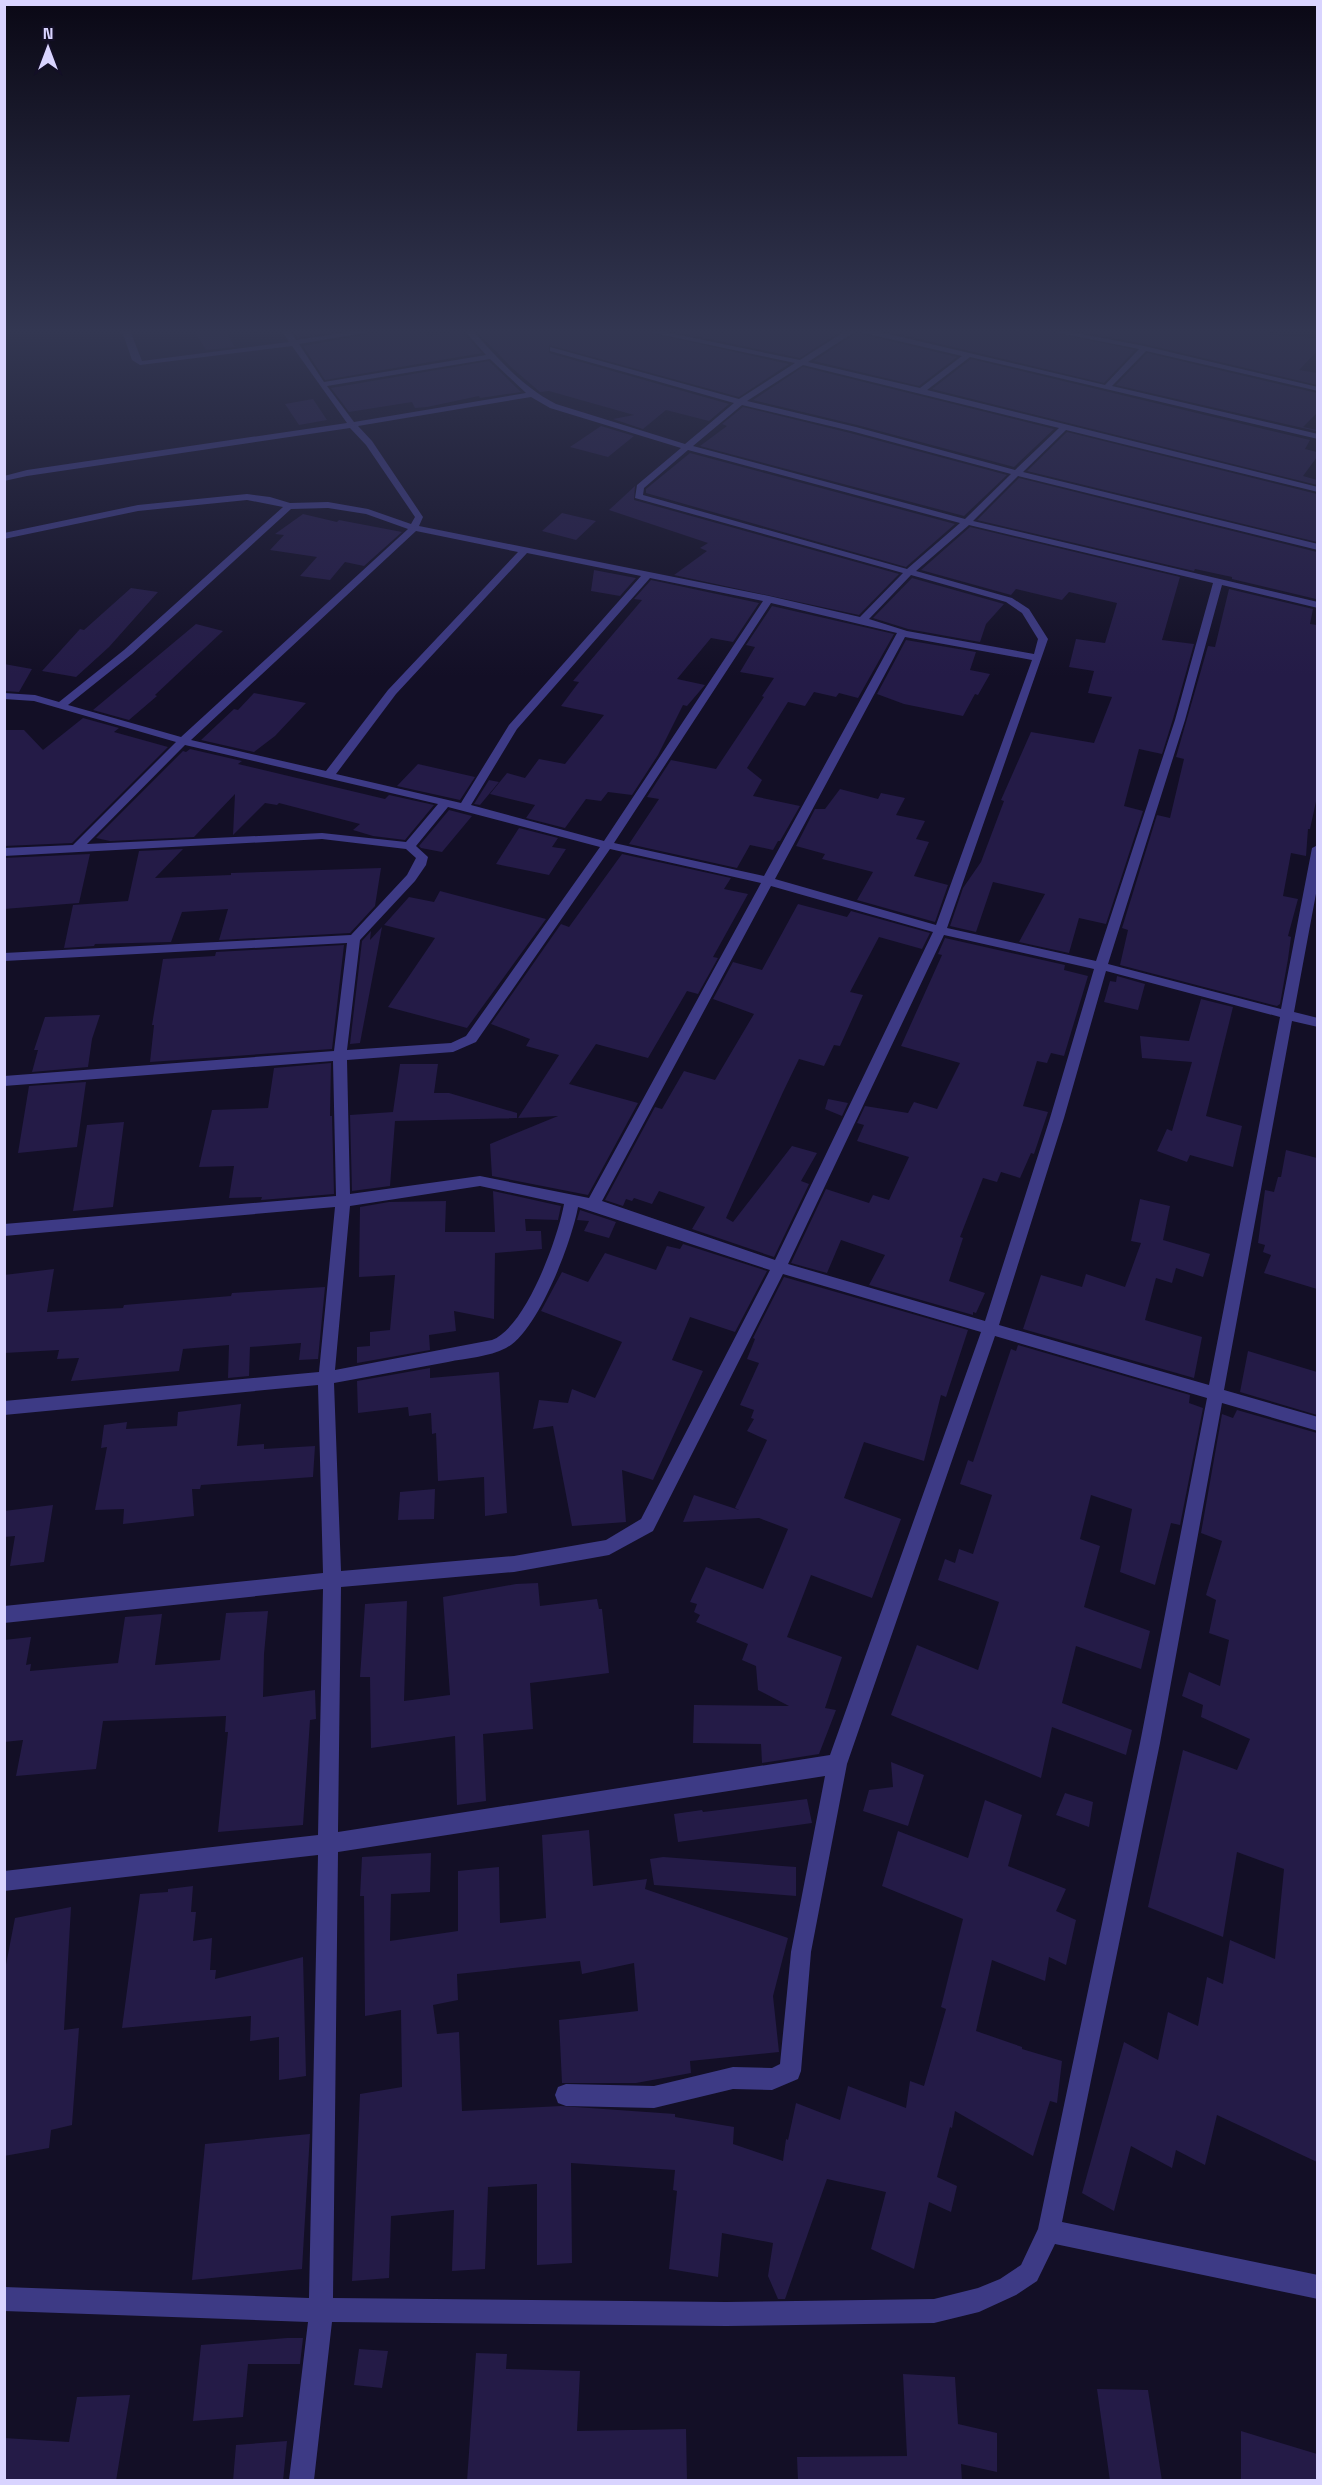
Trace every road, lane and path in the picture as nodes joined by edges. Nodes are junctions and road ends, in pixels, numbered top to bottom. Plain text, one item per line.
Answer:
1 (224, 444) edge
2 (370, 444) edge
3 (676, 444) edge
4 (690, 444) edge
5 (907, 444) edge
6 (1046, 444) edge
7 (1132, 444) edge
8 (686, 447) junction
9 (1015, 473) junction
10 (4, 479) edge
11 (1317, 490) edge
12 (289, 506) junction
13 (967, 522) junction
14 (414, 528) junction
15 (4, 536) edge
16 (1317, 547) edge
17 (525, 550) junction
18 (908, 573) junction
19 (647, 575) junction
20 (1218, 583) junction
21 (769, 599) junction
22 (1317, 605) edge
23 (861, 621) junction
24 (902, 633) junction
25 (1038, 658) junction
26 (4, 696) edge
27 (62, 705) junction
28 (183, 741) junction
29 (329, 775) junction
30 (444, 804) junction
31 (464, 807) junction
32 (608, 845) junction
33 (409, 846) junction
34 (1317, 848) edge
35 (76, 849) junction
36 (4, 852) edge
37 (768, 881) junction
38 (940, 930) junction
39 (354, 939) junction
40 (4, 957) edge
41 (1101, 966) junction
42 (1286, 1015) junction
43 (1317, 1023) edge
44 (340, 1056) junction
45 (4, 1081) edge
46 (343, 1201) junction
47 (572, 1201) junction
48 (593, 1204) junction
49 (4, 1230) edge
50 (779, 1267) junction
51 (990, 1329) junction
52 (326, 1378) junction
53 (1214, 1394) junction
54 (4, 1408) edge
55 (1317, 1424) edge
56 (332, 1580) junction
57 (4, 1615) edge
58 (837, 1764) junction
59 (327, 1844) junction
60 (4, 1881) edge
61 (566, 2096) dead end
62 (1049, 2231) junction
63 (1317, 2287) edge
64 (4, 2299) edge
65 (321, 2310) junction
66 (302, 2481) edge

1 - 10 street
2 - 14 street
3 - 8 street
4 - 8 street
5 - 9 street
6 - 9 street
7 - 11 street
8 - 13 street
8 - 18 street
9 - 13 street
9 - 16 street
12 - 14 street
12 - 15 street
12 - 27 street
13 - 18 street
13 - 20 street
14 - 17 street
14 - 28 street
17 - 19 street
17 - 29 street
18 - 23 street
18 - 25 street
19 - 21 street
19 - 31 street
20 - 22 street
20 - 41 street
21 - 23 street
21 - 32 street
23 - 24 street
24 - 25 street
24 - 37 street
25 - 38 street
26 - 27 street
27 - 28 street
28 - 29 street
28 - 35 street
29 - 30 street
30 - 31 street
30 - 33 street
31 - 32 street
32 - 37 street
32 - 44 street
33 - 35 street
33 - 39 street
34 - 42 street
35 - 36 street
37 - 38 street
37 - 48 street
38 - 41 street
38 - 50 street
39 - 40 street
39 - 44 street
41 - 42 street
41 - 51 street
42 - 43 street
42 - 53 street
44 - 45 street
44 - 46 street
46 - 47 street
46 - 49 street
46 - 52 street
47 - 48 street
47 - 52 street
48 - 50 street
50 - 51 street
50 - 56 street
51 - 53 street
51 - 58 street
52 - 54 street
52 - 56 street
53 - 55 street
53 - 62 street
56 - 57 street
56 - 59 street
58 - 59 street
58 - 61 street
59 - 60 street
59 - 65 street
62 - 63 street
62 - 65 street
64 - 65 street
65 - 66 street

